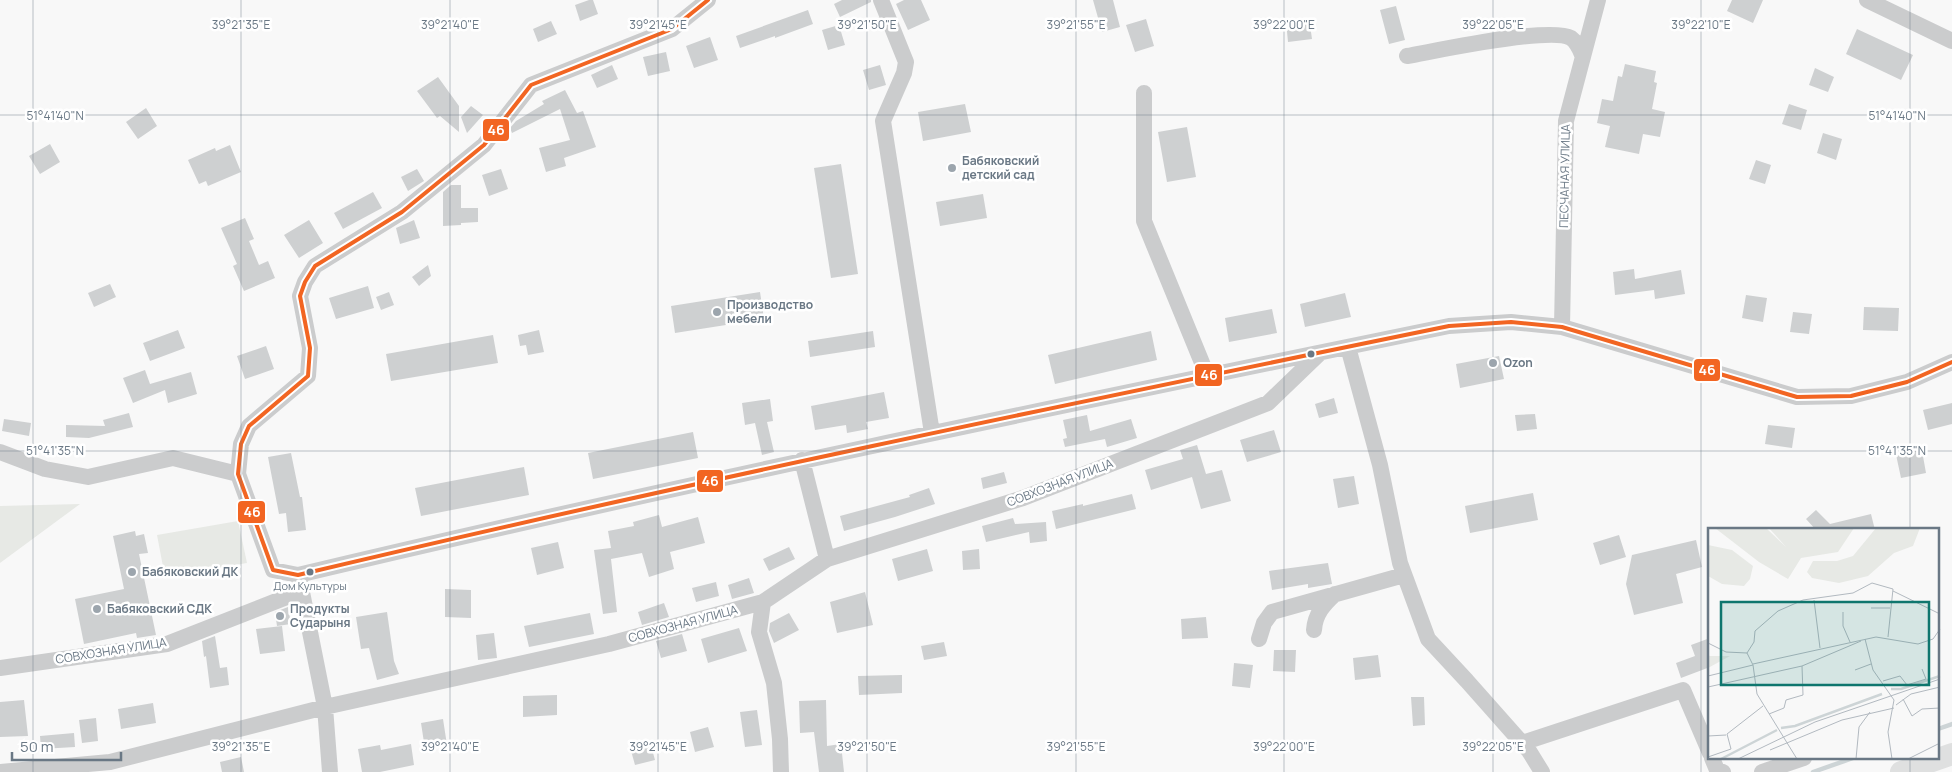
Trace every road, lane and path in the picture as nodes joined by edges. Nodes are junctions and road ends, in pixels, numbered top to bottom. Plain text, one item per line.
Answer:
1 (708, 0) edge
2 (882, 0) edge
3 (1598, 0) edge
4 (1867, 0) edge
5 (1952, 41) edge
6 (1407, 56) dead end
7 (1583, 57) junction
8 (1144, 93) dead end
9 (1562, 327) junction
10 (1348, 347) junction
11 (1320, 352) junction
12 (1952, 362) edge
13 (1207, 375) junction
14 (932, 433) junction
15 (0, 452) edge
16 (802, 460) junction
17 (238, 474) junction
18 (827, 560) junction
19 (1404, 575) junction
20 (300, 583) junction
21 (1335, 594) junction
22 (762, 602) junction
23 (1314, 630) dead end
24 (1259, 638) dead end
25 (0, 668) edge
26 (324, 707) junction
27 (1522, 743) junction
28 (1708, 748) edge
29 (1952, 754) edge
30 (1940, 758) edge
31 (1713, 760) edge
32 (1798, 760) edge
33 (1935, 760) edge
34 (0, 772) edge
35 (330, 772) edge
36 (781, 772) edge
37 (1542, 772) edge
38 (1723, 772) edge
39 (1762, 772) edge
40 (1901, 772) edge

1 - 17 street
2 - 14 street
3 - 7 street, ПЕСЧАНАЯ УЛИЦА
4 - 5 street
6 - 7 street
7 - 9 street, ПЕСЧАНАЯ УЛИЦА
8 - 13 street
9 - 10 street, СОВХОЗНАЯ УЛИЦА
9 - 12 street, СОВХОЗНАЯ УЛИЦА
10 - 11 street, СОВХОЗНАЯ УЛИЦА
10 - 19 street
11 - 13 street, СОВХОЗНАЯ УЛИЦА
11 - 18 street, СОВХОЗНАЯ УЛИЦА
13 - 14 street, СОВХОЗНАЯ УЛИЦА
14 - 16 street, СОВХОЗНАЯ УЛИЦА
15 - 17 street
16 - 18 street
16 - 20 street, СОВХОЗНАЯ УЛИЦА
17 - 20 street
18 - 22 street, СОВХОЗНАЯ УЛИЦА
19 - 21 street
19 - 27 street
20 - 25 street, СОВХОЗНАЯ УЛИЦА
20 - 26 street
21 - 23 street
21 - 24 street
22 - 26 street, СОВХОЗНАЯ УЛИЦА
22 - 36 street
26 - 34 street, СОВХОЗНАЯ УЛИЦА
26 - 35 street
27 - 28 street
27 - 37 street
29 - 30 highway
31 - 38 street
32 - 39 street
33 - 40 highway

